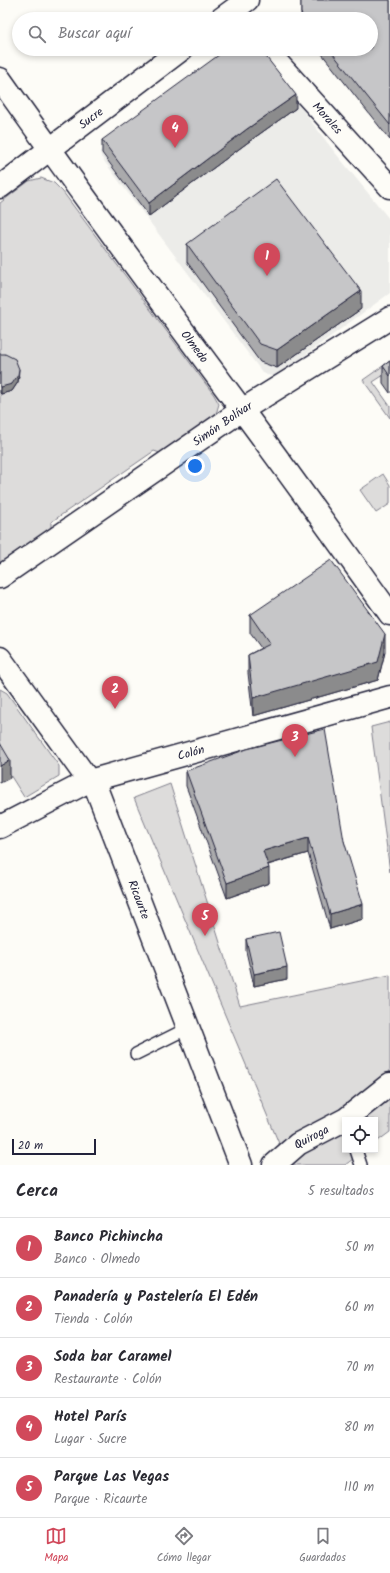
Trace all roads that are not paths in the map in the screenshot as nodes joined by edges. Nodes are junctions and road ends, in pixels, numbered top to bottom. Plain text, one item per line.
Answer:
1 (173, 56) edge
2 (271, 56) edge
3 (0, 80) edge
4 (50, 150) junction
5 (390, 187) edge
6 (0, 188) edge
7 (390, 318) edge
8 (242, 410) junction
9 (0, 577) edge
10 (390, 614) edge
11 (0, 658) edge
12 (390, 697) edge
13 (91, 780) junction
14 (0, 827) edge
15 (188, 1028) junction
16 (136, 1054) dead end
17 (390, 1084) edge
18 (350, 1117) edge
19 (342, 1122) edge
20 (357, 1153) edge
21 (241, 1165) edge
22 (274, 1165) edge
23 (361, 1165) edge

1 - 4 street, Sucre
2 - 5 street, Morales
3 - 4 street, Olmedo
4 - 6 street, Sucre
4 - 8 street, Olmedo
7 - 8 street, Simón Bolívar
8 - 9 street, Simón Bolívar
8 - 10 street, Olmedo
11 - 13 street, Ricaurte
12 - 13 street, Colón
13 - 14 street, Colón
13 - 15 street, Ricaurte
15 - 16 lane
15 - 21 street, Ricaurte
17 - 18 street, Quiroga
19 - 22 street, Quiroga
20 - 23 lane

